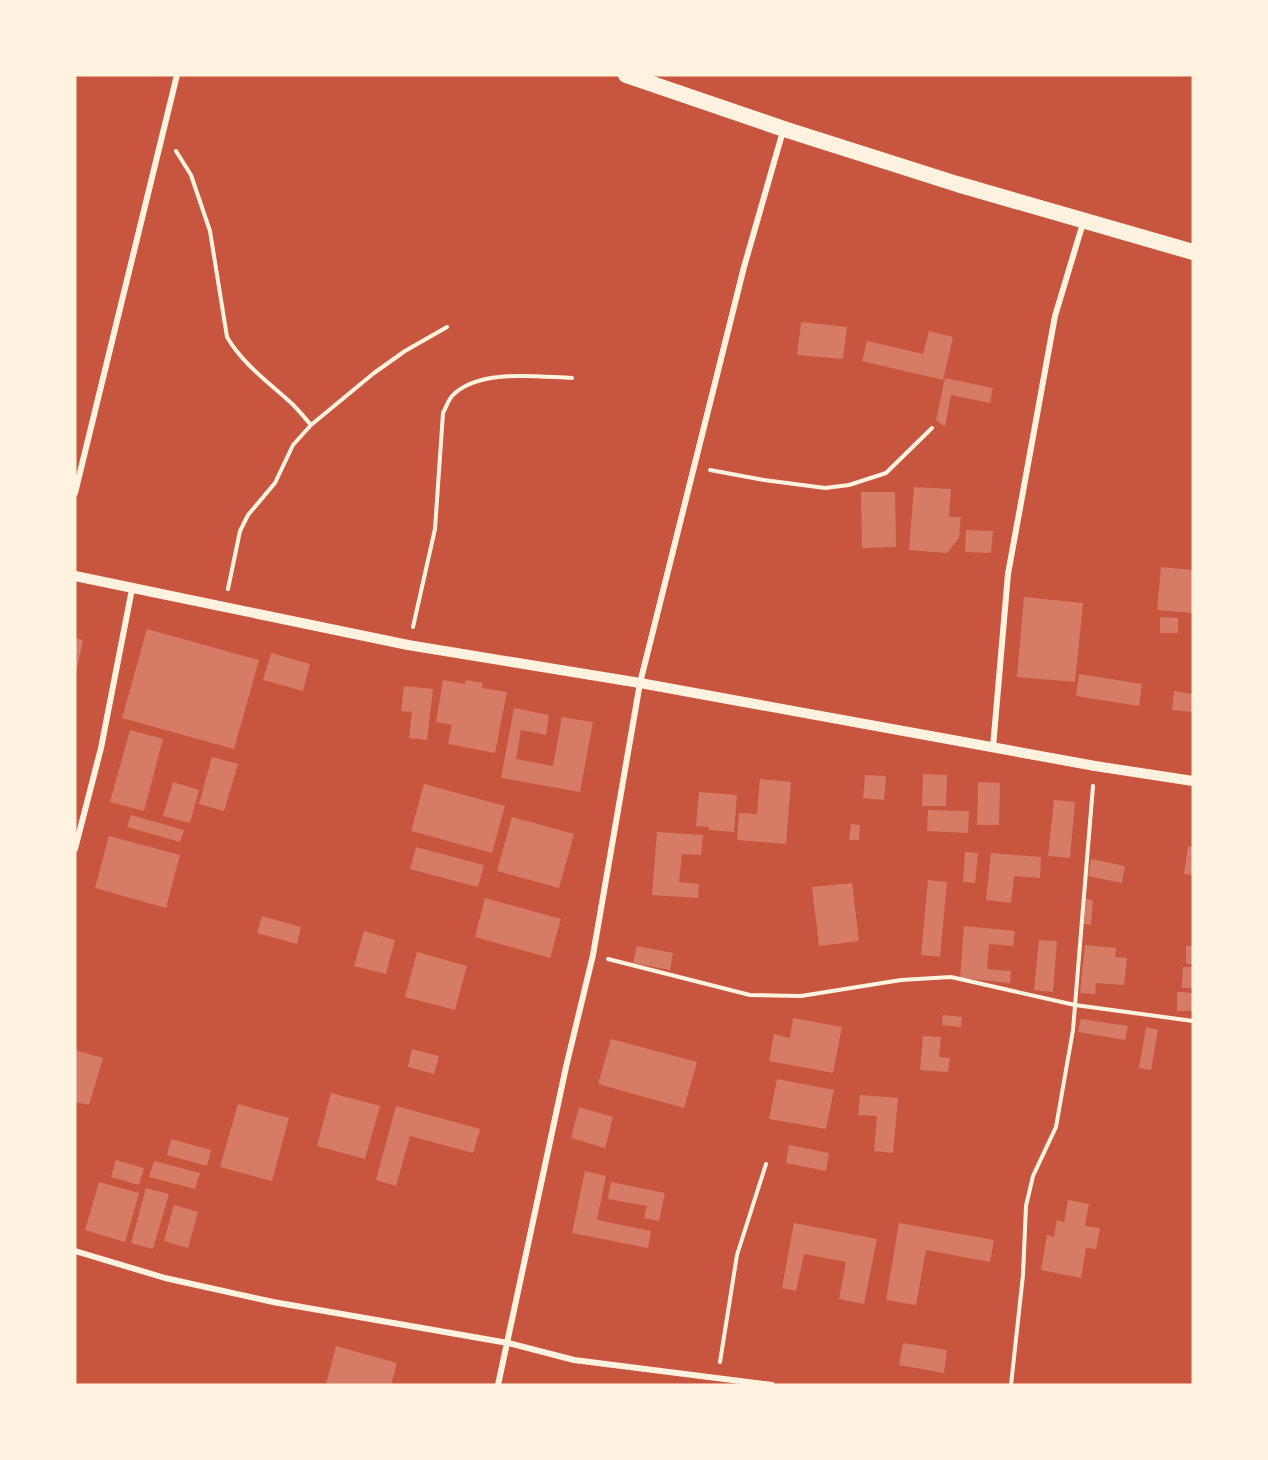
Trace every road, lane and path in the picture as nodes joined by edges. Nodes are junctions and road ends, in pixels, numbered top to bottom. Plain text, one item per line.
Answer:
1 (177, 75) edge
2 (626, 75) edge
3 (163, 129) junction
4 (784, 129) junction
5 (1084, 219) junction
6 (1193, 252) edge
7 (447, 327) dead end
8 (572, 378) dead end
9 (311, 425) junction
10 (932, 428) dead end
11 (694, 466) junction
12 (75, 493) edge
13 (75, 576) edge
14 (132, 590) junction
15 (225, 608) junction
16 (408, 645) junction
17 (640, 683) junction
18 (993, 747) junction
19 (1095, 766) junction
20 (1193, 781) edge
21 (75, 849) edge
22 (592, 954) junction
23 (1075, 1005) junction
24 (1193, 1021) edge
25 (766, 1164) dead end
26 (75, 1251) edge
27 (508, 1343) junction
28 (718, 1378) junction
29 (498, 1385) edge
30 (772, 1385) edge
31 (1011, 1385) edge

1 - 3 street
2 - 4 highway
3 - 9 path
3 - 12 street
4 - 5 highway
4 - 11 street
5 - 6 highway
5 - 18 street
7 - 9 path
8 - 16 path
9 - 15 path
10 - 11 path
11 - 17 street
13 - 14 street
14 - 15 street
14 - 21 street
15 - 16 street
16 - 17 street
17 - 18 street
17 - 22 street
18 - 19 street
19 - 20 street
19 - 23 path
22 - 23 path
22 - 27 street
23 - 24 path
23 - 31 path
25 - 28 path
26 - 27 street
27 - 28 street
27 - 29 street
28 - 30 street

